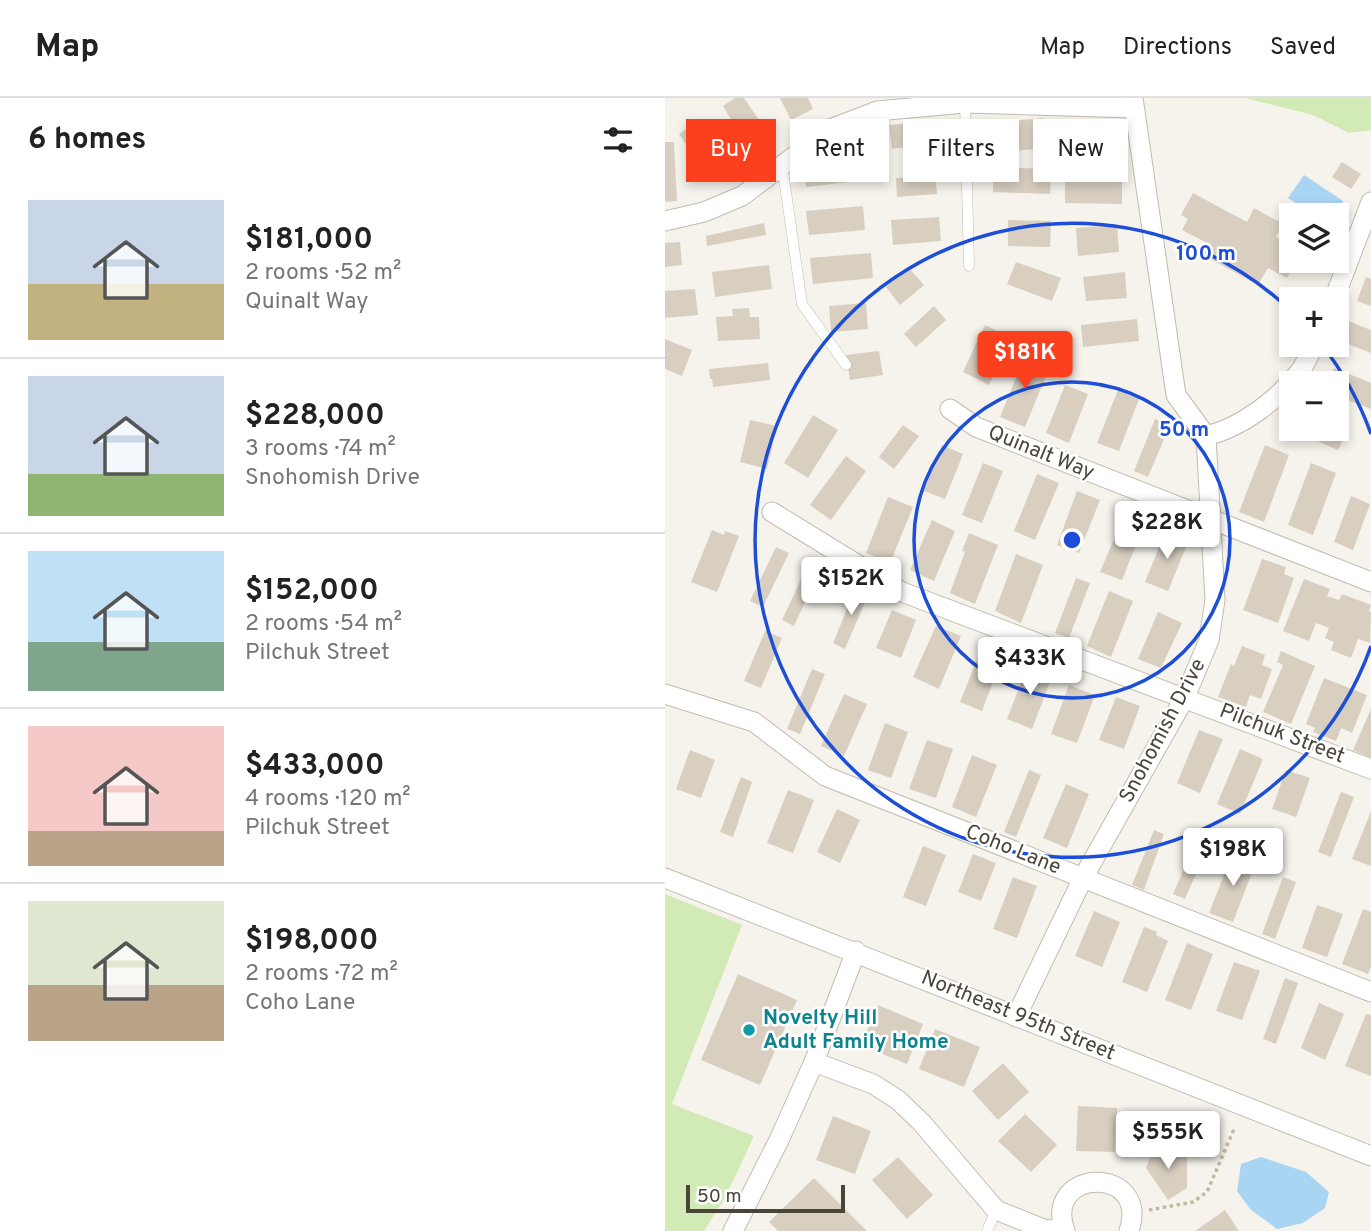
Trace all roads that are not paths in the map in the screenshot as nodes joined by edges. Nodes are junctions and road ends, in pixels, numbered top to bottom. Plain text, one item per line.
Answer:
1 (965, 103) junction
2 (1133, 103) edge
3 (782, 164) junction
4 (1371, 202) edge
5 (665, 221) edge
6 (968, 266) dead end
7 (1339, 287) edge
8 (1308, 357) edge
9 (846, 365) dead end
10 (950, 409) dead end
11 (1206, 436) junction
12 (772, 512) dead end
13 (1210, 520) junction
14 (1371, 582) edge
15 (665, 694) edge
16 (1185, 697) junction
17 (1371, 769) edge
18 (665, 878) edge
19 (1083, 878) junction
20 (856, 951) junction
21 (1371, 992) edge
22 (1016, 1017) junction
23 (814, 1062) junction
24 (1371, 1156) edge
25 (996, 1210) junction
26 (1065, 1230) edge
27 (733, 1231) edge
28 (987, 1231) edge
29 (1129, 1231) edge

1 - 2 street
1 - 3 street
1 - 6 lane
2 - 11 street
3 - 5 street
3 - 9 lane
4 - 7 street
8 - 11 street
10 - 13 street, Quinalt Way
11 - 13 street, Snohomish Drive
12 - 16 street, Pilchuk Street
13 - 14 street, Quinalt Way
13 - 16 street, Snohomish Drive
15 - 19 street, Coho Lane
16 - 17 street, Pilchuk Street
16 - 19 street, Snohomish Drive
18 - 20 street, Northeast 95th Street
19 - 21 street, Coho Lane
19 - 22 street, Snohomish Drive
20 - 22 street, Northeast 95th Street
20 - 23 street
22 - 24 street, Northeast 95th Street
23 - 25 street
23 - 27 street
25 - 26 street
25 - 28 lane
26 - 29 street

